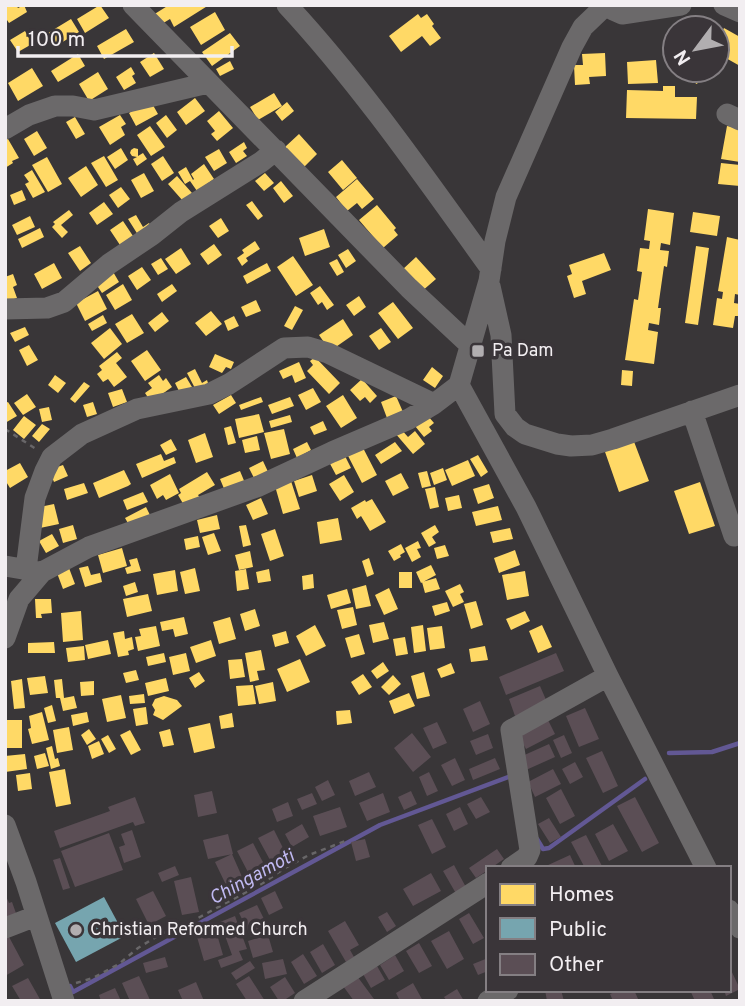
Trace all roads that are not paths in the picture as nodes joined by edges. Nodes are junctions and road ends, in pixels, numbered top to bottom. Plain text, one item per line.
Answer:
1 (133, 5) edge
2 (287, 5) edge
3 (606, 5) edge
4 (681, 5) edge
5 (724, 5) edge
6 (740, 12) edge
7 (208, 83) junction
8 (5, 129) edge
9 (276, 150) junction
10 (490, 275) junction
11 (5, 309) edge
12 (470, 345) junction
13 (459, 385) junction
14 (740, 395) edge
15 (434, 404) junction
16 (692, 411) junction
17 (734, 536) dead end
18 (24, 569) edge
19 (5, 638) edge
20 (608, 676) junction
21 (5, 824) edge
22 (514, 866) edge
23 (705, 866) edge
24 (486, 884) edge
25 (36, 916) junction
26 (5, 928) edge
27 (504, 992) edge
28 (68, 993) edge
29 (304, 1001) edge
30 (488, 1001) edge

1 - 7 street
2 - 10 street
3 - 4 street
3 - 10 street
5 - 6 street
7 - 8 street
7 - 9 street
9 - 11 street
9 - 12 street
10 - 12 street
10 - 16 street
12 - 13 street
13 - 15 street
13 - 20 street
14 - 16 street
15 - 18 street
15 - 18 street
16 - 17 street
18 - 19 street
20 - 22 street
20 - 23 street
21 - 25 street
24 - 29 street
25 - 26 street
25 - 28 street
27 - 30 street

